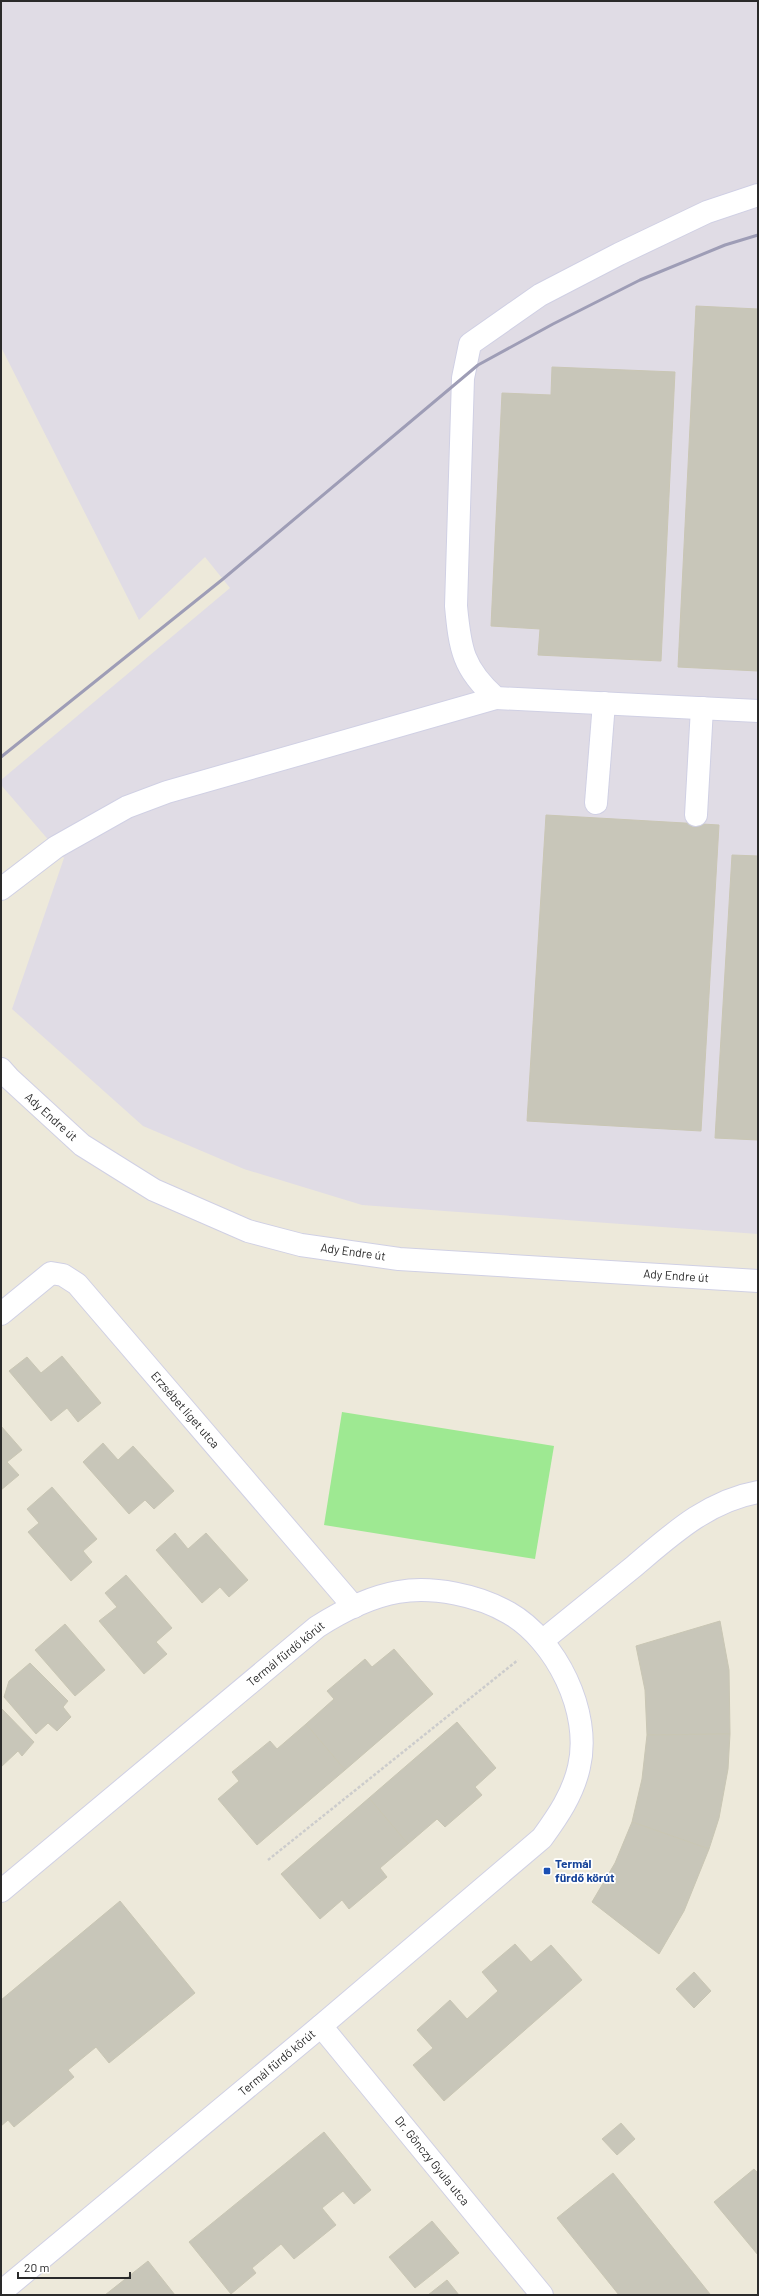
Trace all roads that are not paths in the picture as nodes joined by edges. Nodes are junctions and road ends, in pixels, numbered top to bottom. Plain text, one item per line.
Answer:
1 (758, 195) edge
2 (496, 698) junction
3 (604, 703) junction
4 (702, 708) junction
5 (758, 711) edge
6 (596, 803) dead end
7 (696, 815) dead end
8 (1, 889) edge
9 (1, 1069) edge
10 (758, 1281) edge
11 (1, 1314) edge
12 (758, 1492) edge
13 (354, 1607) junction
14 (542, 1641) junction
15 (1, 1891) edge
16 (321, 2026) junction
17 (1, 2292) edge
18 (542, 2295) edge

1 - 2 street
2 - 3 street
2 - 8 street
3 - 4 street
3 - 6 street
4 - 5 street
4 - 7 street
9 - 10 street, Ady Endre út
11 - 13 street, Erzsébet liget utca
12 - 14 street
13 - 14 street, Termál fürdő körút
13 - 15 street, Termál fürdő körút
14 - 16 street, Termál fürdő körút
16 - 17 street, Termál fürdő körút
16 - 18 street, Dr. Gönczy Gyula utca

